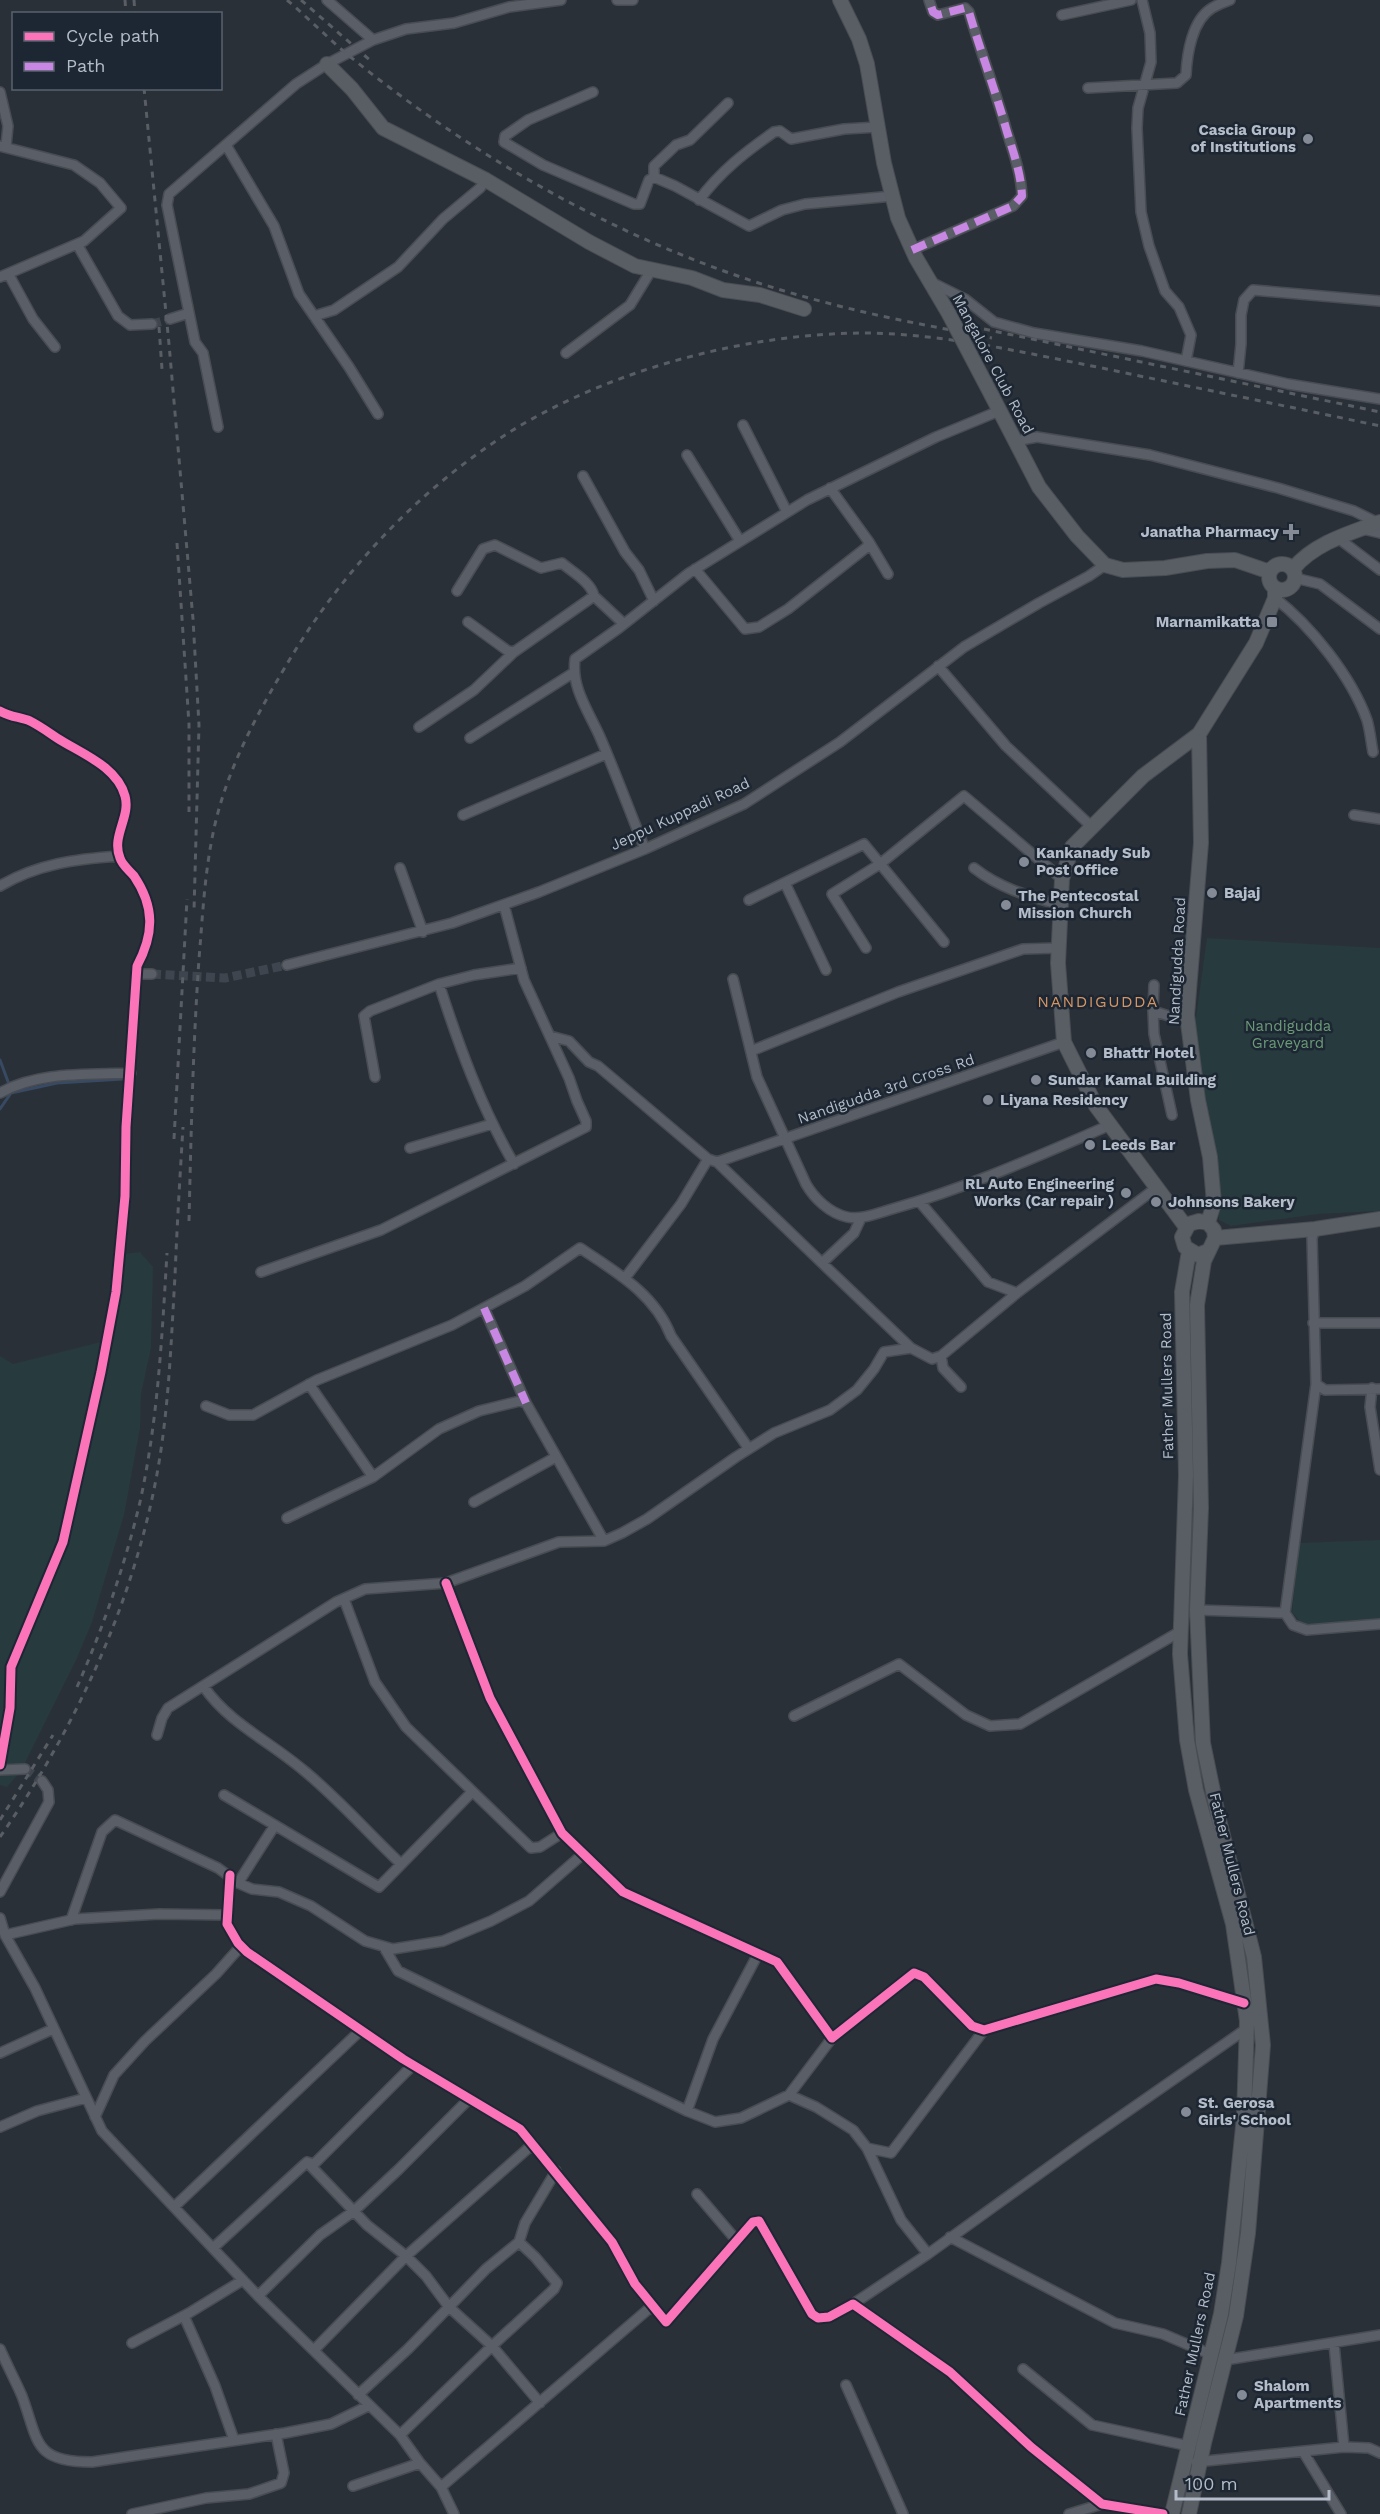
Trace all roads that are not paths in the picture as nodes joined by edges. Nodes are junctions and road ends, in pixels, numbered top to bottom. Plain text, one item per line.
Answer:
1 (327, 0) edge
2 (561, 0) edge
3 (617, 0) edge
4 (633, 0) edge
5 (840, 0) edge
6 (929, 0) edge
7 (1131, 0) edge
8 (1142, 0) edge
9 (1230, 0) edge
10 (1062, 15) dead end
11 (373, 40) junction
12 (327, 64) junction
13 (1144, 84) junction
14 (1088, 88) dead end
15 (0, 92) edge
16 (593, 92) dead end
17 (728, 103) dead end
18 (878, 127) junction
19 (226, 145) junction
20 (3, 146) edge
21 (654, 177) junction
22 (486, 180) junction
23 (893, 196) junction
24 (699, 200) junction
25 (77, 244) junction
26 (912, 250) junction
27 (652, 269) junction
28 (4, 276) edge
29 (930, 281) junction
30 (1380, 302) edge
31 (804, 309) dead end
32 (189, 313) junction
33 (314, 316) junction
34 (170, 319) tunnel mouth
35 (152, 324) tunnel mouth
36 (55, 347) dead end
37 (566, 352) dead end
38 (1186, 361) junction
39 (1238, 373) junction
40 (1380, 399) edge
41 (999, 411) junction
42 (378, 414) dead end
43 (743, 425) dead end
44 (218, 427) dead end
45 (1014, 441) junction
46 (687, 455) dead end
47 (583, 476) dead end
48 (830, 488) junction
49 (787, 512) junction
50 (1379, 526) edge
51 (1338, 538) junction
52 (741, 541) junction
53 (869, 542) junction
54 (1105, 565) junction
55 (695, 569) junction
56 (1380, 570) edge
57 (1270, 572) junction
58 (1294, 573) junction
59 (888, 574) dead end
60 (457, 591) dead end
61 (1275, 593) junction
62 (594, 596) junction
63 (654, 601) junction
64 (468, 622) dead end
65 (624, 624) junction
66 (1380, 629) edge
67 (514, 652) junction
68 (938, 666) junction
69 (573, 673) junction
70 (0, 711) edge
71 (419, 727) dead end
72 (1199, 734) junction
73 (470, 738) dead end
74 (1372, 752) dead end
75 (606, 754) junction
76 (463, 815) dead end
77 (1354, 815) dead end
78 (1380, 819) edge
79 (1092, 827) junction
80 (645, 849) junction
81 (118, 856) junction
82 (880, 864) junction
83 (400, 868) dead end
84 (974, 868) dead end
85 (1062, 879) junction
86 (784, 883) junction
87 (0, 886) edge
88 (749, 900) dead end
89 (504, 905) junction
90 (1061, 905) junction
91 (423, 932) junction
92 (944, 942) dead end
93 (866, 948) dead end
94 (1058, 948) junction
95 (287, 965) tunnel mouth
96 (521, 968) junction
97 (825, 970) dead end
98 (137, 974) junction
99 (152, 974) tunnel mouth
100 (733, 979) dead end
101 (439, 984) junction
102 (1154, 985) dead end
103 (1153, 1011) junction
104 (1187, 1016) junction
105 (550, 1035) junction
106 (1064, 1042) junction
107 (751, 1051) junction
108 (130, 1073) junction
109 (375, 1077) dead end
110 (3, 1091) edge
111 (1172, 1114) dead end
112 (492, 1124) junction
113 (1110, 1125) junction
114 (786, 1140) junction
115 (410, 1148) dead end
116 (712, 1161) junction
117 (514, 1164) junction
118 (1156, 1188) junction
119 (919, 1201) junction
120 (861, 1218) junction
121 (1380, 1219) edge
122 (1208, 1223) junction
123 (1186, 1227) junction
124 (1314, 1229) junction
125 (1215, 1238) junction
126 (1189, 1251) junction
127 (1208, 1251) junction
128 (822, 1263) junction
129 (261, 1272) dead end
130 (625, 1278) junction
131 (1017, 1293) junction
132 (484, 1308) junction
133 (1313, 1323) junction
134 (1380, 1323) edge
135 (911, 1348) junction
136 (941, 1356) junction
137 (309, 1384) junction
138 (1316, 1384) junction
139 (961, 1387) dead end
140 (1376, 1388) edge
141 (526, 1403) junction
142 (206, 1406) dead end
143 (749, 1449) junction
144 (556, 1457) junction
145 (1380, 1470) edge
146 (373, 1477) junction
147 (474, 1502) dead end
148 (287, 1518) dead end
149 (604, 1541) junction
150 (446, 1583) junction
151 (344, 1599) junction
152 (1197, 1610) junction
153 (1285, 1613) junction
154 (1380, 1624) edge
155 (1180, 1631) junction
156 (204, 1687) junction
157 (794, 1716) dead end
158 (157, 1735) dead end
159 (0, 1765) edge
160 (25, 1769) tunnel mouth
161 (0, 1770) edge
162 (42, 1781) dead end
163 (472, 1792) junction
164 (224, 1795) dead end
165 (275, 1825) junction
166 (562, 1833) junction
167 (583, 1854) junction
168 (400, 1864) junction
169 (230, 1875) junction
170 (238, 1883) junction
171 (0, 1893) edge
172 (228, 1915) junction
173 (0, 1917) edge
174 (71, 1920) junction
175 (5, 1935) junction
176 (241, 1946) junction
177 (386, 1949) junction
178 (758, 1954) junction
179 (1244, 2003) junction
180 (1262, 2026) junction
181 (1247, 2028) junction
182 (53, 2029) junction
183 (361, 2030) junction
184 (984, 2030) junction
185 (832, 2038) junction
186 (0, 2053) edge
187 (413, 2065) junction
188 (789, 2095) junction
189 (86, 2098) junction
190 (468, 2100) junction
191 (687, 2111) junction
192 (95, 2117) junction
193 (0, 2127) edge
194 (533, 2144) junction
195 (867, 2148) junction
196 (307, 2162) junction
197 (556, 2171) junction
198 (697, 2194) dead end
199 (174, 2206) junction
200 (354, 2211) junction
201 (950, 2237) junction
202 (737, 2241) junction
203 (519, 2242) junction
204 (213, 2248) junction
205 (928, 2254) junction
206 (406, 2256) junction
207 (243, 2280) junction
208 (258, 2296) junction
209 (854, 2304) junction
210 (652, 2306) junction
211 (449, 2307) junction
212 (184, 2316) junction
213 (1380, 2335) edge
214 (132, 2343) dead end
215 (1334, 2344) junction
216 (492, 2346) junction
217 (0, 2349) edge
218 (315, 2349) junction
219 (1210, 2354) junction
220 (1225, 2360) junction
221 (1023, 2369) dead end
222 (846, 2385) dead end
223 (358, 2395) junction
224 (540, 2403) junction
225 (368, 2406) junction
226 (276, 2434) junction
227 (400, 2435) junction
228 (234, 2440) junction
229 (1189, 2446) junction
230 (1344, 2447) junction
231 (1304, 2453) junction
232 (1380, 2453) edge
233 (1200, 2462) junction
234 (420, 2463) junction
235 (1185, 2463) junction
236 (353, 2486) dead end
237 (441, 2487) junction
238 (1102, 2504) junction
239 (132, 2514) edge
240 (454, 2514) edge
241 (903, 2514) edge
242 (1069, 2514) edge
243 (1163, 2514) edge
244 (1172, 2514) edge
245 (1188, 2514) edge
246 (1341, 2514) edge

1 - 11 street
2 - 11 street
3 - 4 street
5 - 18 main road, Mangalore Club Road
6 - 26 street
7 - 10 street
8 - 13 street
9 - 13 street
11 - 12 street
12 - 19 street
12 - 22 main road
13 - 14 street
13 - 38 street
15 - 20 street
16 - 21 street
17 - 21 street
18 - 23 main road, Mangalore Club Road
18 - 24 street
19 - 32 street
19 - 33 street
20 - 25 street
21 - 24 street
22 - 27 main road
22 - 33 street
23 - 24 street
23 - 26 main road, Mangalore Club Road
25 - 28 street
25 - 35 street
26 - 29 main road, Mangalore Club Road
27 - 31 main road
27 - 37 street
28 - 36 street
29 - 38 street
29 - 41 main road, Mangalore Club Road, bridge
30 - 39 street
32 - 34 street
32 - 44 street
33 - 42 street
38 - 39 street
39 - 40 street
41 - 45 main road, Mangalore Club Road
41 - 48 street
43 - 49 street
45 - 50 street
45 - 54 main road, Mangalore Club Road
46 - 52 street
47 - 63 street
48 - 49 street
48 - 53 street
49 - 52 street
50 - 51 main road
51 - 56 street
51 - 58 main road
52 - 55 street
53 - 55 street
53 - 59 street
54 - 57 main road
54 - 68 street, Jeppu Kuppadi Road
55 - 63 street
57 - 58 main road
57 - 61 main road
58 - 61 main road
58 - 66 street
60 - 62 street
61 - 72 main road
61 - 74 street
62 - 65 street
62 - 67 street
63 - 65 street
64 - 67 street
65 - 69 street
67 - 71 street
68 - 79 street
68 - 80 street, Jeppu Kuppadi Road
69 - 73 street
69 - 75 street
70 - 81 street
72 - 79 main road
72 - 104 main road, Nandigudda Road
75 - 76 street
75 - 80 street
77 - 78 street
79 - 85 main road
80 - 89 street, Jeppu Kuppadi Road
81 - 87 street
81 - 98 street
82 - 85 street
82 - 86 street
82 - 92 street
82 - 93 street
83 - 91 street
84 - 90 street
85 - 90 main road
86 - 88 street
86 - 97 street
89 - 91 street, Jeppu Kuppadi Road
89 - 96 street
90 - 94 main road
91 - 95 street, Jeppu Kuppadi Road
94 - 106 main road
94 - 107 street
96 - 101 street
96 - 105 street
98 - 99 street
98 - 108 street
100 - 107 street
101 - 109 street
101 - 112 street
102 - 103 street
103 - 104 street
103 - 111 street
104 - 122 main road, Nandigudda Road
105 - 116 street
105 - 117 street
106 - 113 main road
106 - 114 street, Nandigudda 3rd Cross Rd
107 - 114 street
108 - 110 street
108 - 159 street
112 - 115 street
112 - 117 street
113 - 118 main road
113 - 119 street
114 - 116 street, Nandigudda 3rd Cross Rd
114 - 120 street
116 - 128 street
116 - 130 street
117 - 129 street
118 - 123 main road
118 - 131 street
119 - 120 street
119 - 131 street
120 - 128 street
121 - 124 main road
122 - 123 main road
122 - 125 main road
123 - 126 main road
124 - 125 main road
124 - 133 street
125 - 127 main road
126 - 127 main road
126 - 155 main road, Father Mullers Road
127 - 152 main road
128 - 135 street
130 - 132 street
130 - 143 street
131 - 136 street
132 - 137 street
132 - 141 street
133 - 134 street
133 - 138 street
135 - 136 street
135 - 143 street
136 - 139 street
137 - 142 street
137 - 146 street
138 - 140 street
138 - 153 street
140 - 145 street
141 - 144 street
141 - 146 street
143 - 149 street
144 - 147 street
144 - 149 street
146 - 148 street
149 - 150 street
150 - 151 street
150 - 166 street
151 - 156 street
151 - 163 street
152 - 153 street
152 - 180 main road
153 - 154 street
155 - 157 street
155 - 179 main road, Father Mullers Road
156 - 158 street
156 - 168 street
160 - 161 street
162 - 171 street
163 - 166 street
163 - 168 street
164 - 165 street
165 - 168 street
165 - 170 street
166 - 167 street
167 - 177 street
167 - 178 street
169 - 170 street
169 - 172 street
169 - 174 street
170 - 177 street
172 - 174 street
172 - 176 street
173 - 175 street
174 - 175 street
175 - 182 street
176 - 183 street
176 - 192 street
177 - 191 street
178 - 185 street
178 - 191 street
179 - 181 main road, Father Mullers Road
179 - 184 street
180 - 181 street
180 - 220 main road
181 - 201 street
181 - 219 main road, Father Mullers Road
182 - 186 street
182 - 189 street
183 - 187 street
183 - 199 street
184 - 185 street
184 - 195 street
185 - 188 street
187 - 190 street
187 - 196 street
188 - 191 street
188 - 195 street
189 - 192 street
189 - 193 street
190 - 194 street
190 - 200 street
192 - 199 street
194 - 197 street
194 - 206 street
195 - 205 street
196 - 200 street
196 - 204 street
197 - 203 street
197 - 210 street
198 - 202 street
199 - 204 street
200 - 206 street
200 - 208 street
201 - 205 street
201 - 219 street
202 - 209 street
202 - 210 street
203 - 211 street
203 - 216 street
204 - 207 street
205 - 209 street
206 - 211 street
206 - 218 street
207 - 208 street
207 - 212 street
208 - 218 street
209 - 238 street
210 - 224 street
211 - 216 street
211 - 223 street
212 - 214 street
212 - 228 street
213 - 215 street
215 - 220 street
215 - 230 street
216 - 224 street
216 - 227 street
217 - 228 street
218 - 223 street
219 - 229 main road, Father Mullers Road
220 - 233 main road
221 - 229 street
222 - 241 street
223 - 225 street
224 - 237 street
225 - 226 street
225 - 227 street
226 - 228 street
226 - 239 street
227 - 234 street
229 - 235 main road, Father Mullers Road
230 - 231 street
230 - 232 street
231 - 233 street
231 - 246 street
233 - 235 street
233 - 245 main road
234 - 236 street
234 - 237 street
235 - 244 main road, Father Mullers Road
237 - 240 street
238 - 242 street
238 - 243 street

